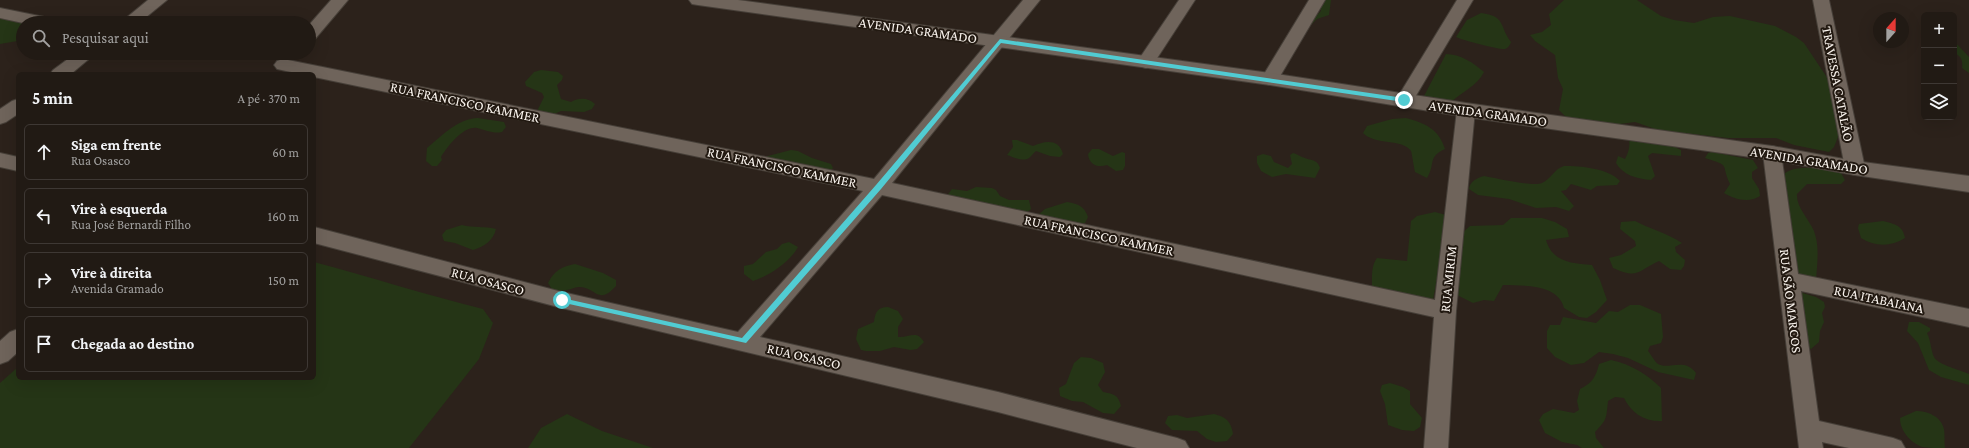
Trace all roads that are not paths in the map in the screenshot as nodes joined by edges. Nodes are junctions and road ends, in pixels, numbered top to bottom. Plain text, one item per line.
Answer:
1 (159, 0) edge
2 (340, 0) edge
3 (698, 0) edge
4 (1032, 0) edge
5 (1186, 0) edge
6 (1317, 0) edge
7 (1465, 0) edge
8 (1822, 0) edge
9 (0, 13) edge
10 (16, 16) edge
11 (137, 16) edge
12 (316, 27) edge
13 (1000, 41) junction
14 (78, 60) edge
15 (1146, 62) junction
16 (284, 64) edge
17 (62, 72) edge
18 (1270, 79) junction
19 (1404, 100) junction
20 (16, 106) edge
21 (1466, 110) junction
22 (0, 118) edge
23 (1772, 153) junction
24 (0, 160) edge
25 (16, 164) edge
26 (1855, 168) junction
27 (1969, 184) edge
28 (878, 187) junction
29 (316, 236) edge
30 (1788, 280) junction
31 (1445, 311) junction
32 (1969, 318) edge
33 (16, 340) edge
34 (744, 341) junction
35 (0, 355) edge
36 (1809, 438) edge
37 (1177, 448) edge
38 (1436, 448) edge
39 (1893, 448) edge

1 - 11 street
2 - 12 street
3 - 13 street, AVENIDA GRAMADO
4 - 13 street
5 - 15 street
6 - 18 street
7 - 19 street
8 - 26 street, TRAVESSA CATALÃO
9 - 10 street
13 - 15 street, AVENIDA GRAMADO
13 - 28 street
14 - 17 street
15 - 18 street, AVENIDA GRAMADO
16 - 28 street, RUA FRANCISCO KAMMER
18 - 19 street, AVENIDA GRAMADO
19 - 21 street, AVENIDA GRAMADO
20 - 22 street
21 - 23 street, AVENIDA GRAMADO
21 - 31 street, RUA MIRIM
23 - 26 street, AVENIDA GRAMADO
23 - 30 street, RUA SÃO MARCOS
24 - 25 street
26 - 27 street, AVENIDA GRAMADO
28 - 31 street, RUA FRANCISCO KAMMER
28 - 34 street
29 - 34 street, RUA OSASCO
30 - 32 street, RUA ITABAIANA
30 - 36 street, RUA SÃO MARCOS
31 - 38 street, RUA MIRIM
33 - 35 street
34 - 37 street, RUA OSASCO
36 - 39 street

